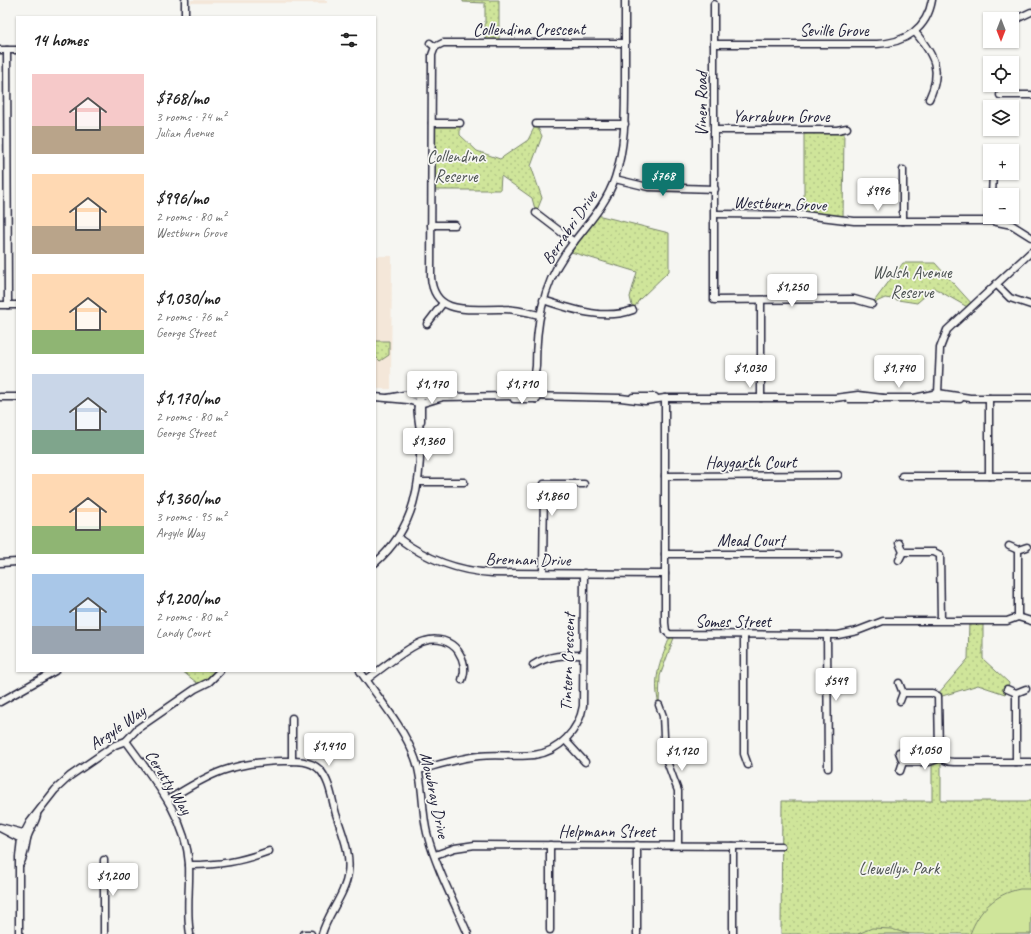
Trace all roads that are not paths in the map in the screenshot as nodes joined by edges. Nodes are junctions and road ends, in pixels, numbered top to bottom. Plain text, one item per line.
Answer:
1 (185, 0) edge
2 (625, 0) edge
3 (932, 0) edge
4 (714, 4) dead end
5 (1031, 12) edge
6 (184, 16) edge
7 (1019, 18) edge
8 (915, 32) junction
9 (625, 43) junction
10 (714, 44) junction
11 (0, 50) edge
12 (8, 50) junction
13 (16, 50) edge
14 (1000, 95) dead end
15 (1031, 95) edge
16 (929, 99) dead end
17 (432, 123) junction
18 (460, 123) dead end
19 (536, 124) dead end
20 (625, 124) junction
21 (847, 128) dead end
22 (715, 130) junction
23 (0, 165) edge
24 (7, 165) junction
25 (903, 170) dead end
26 (615, 179) junction
27 (715, 189) junction
28 (536, 213) dead end
29 (715, 214) junction
30 (983, 219) edge
31 (903, 221) junction
32 (1009, 224) edge
33 (431, 225) junction
34 (455, 225) dead end
35 (1031, 237) edge
36 (574, 242) junction
37 (1031, 252) edge
38 (996, 284) junction
39 (543, 300) junction
40 (761, 300) junction
41 (443, 303) junction
42 (872, 304) dead end
43 (0, 305) edge
44 (8, 305) junction
45 (16, 305) edge
46 (1031, 306) edge
47 (633, 310) dead end
48 (539, 315) junction
49 (427, 324) dead end
50 (940, 394) junction
51 (0, 397) edge
52 (16, 397) edge
53 (376, 397) edge
54 (536, 397) junction
55 (665, 398) junction
56 (761, 398) junction
57 (989, 398) junction
58 (1031, 398) edge
59 (420, 401) junction
60 (838, 475) dead end
61 (665, 476) junction
62 (902, 476) dead end
63 (989, 476) junction
64 (1031, 476) edge
65 (419, 482) junction
66 (464, 482) dead end
67 (584, 484) dead end
68 (398, 538) junction
69 (899, 543) dead end
70 (1010, 546) dead end
71 (1027, 546) dead end
72 (1018, 550) junction
73 (903, 552) junction
74 (665, 554) junction
75 (838, 554) dead end
76 (899, 560) dead end
77 (16, 562) edge
78 (376, 562) edge
79 (0, 563) edge
80 (543, 573) junction
81 (584, 573) junction
82 (665, 574) junction
83 (1018, 617) junction
84 (941, 620) junction
85 (1031, 620) edge
86 (744, 635) junction
87 (827, 635) junction
88 (583, 655) junction
89 (533, 665) dead end
90 (52, 672) edge
91 (219, 672) edge
92 (361, 672) edge
93 (366, 680) junction
94 (462, 680) dead end
95 (899, 683) dead end
96 (1007, 689) dead end
97 (1026, 689) dead end
98 (903, 693) junction
99 (1016, 693) junction
100 (900, 701) dead end
101 (0, 702) edge
102 (658, 705) dead end
103 (292, 718) dead end
104 (565, 740) junction
105 (126, 741) junction
106 (899, 752) dead end
107 (942, 758) junction
108 (292, 761) junction
109 (585, 762) dead end
110 (902, 762) junction
111 (1016, 762) junction
112 (1031, 762) edge
113 (748, 765) dead end
114 (828, 768) dead end
115 (419, 770) junction
116 (900, 771) dead end
117 (168, 800) junction
118 (0, 828) edge
119 (24, 836) junction
120 (550, 845) junction
121 (637, 845) junction
122 (678, 845) junction
123 (733, 846) junction
124 (781, 846) dead end
125 (269, 851) dead end
126 (435, 855) junction
127 (104, 860) dead end
128 (189, 865) junction
129 (550, 930) dead end
130 (19, 934) edge
131 (104, 934) edge
132 (190, 934) edge
133 (304, 934) edge
134 (311, 934) edge
135 (322, 934) edge
136 (468, 934) edge
137 (637, 934) edge
138 (733, 934) edge

1 - 6 street
2 - 9 street, Berrabri Drive
3 - 8 street, Seville Grove
4 - 10 street, Vinen Road
5 - 7 street
8 - 10 street, Seville Grove
8 - 16 street
9 - 17 street, Collendina Crescent
9 - 20 street, Berrabri Drive
10 - 22 street, Vinen Road
11 - 12 street
12 - 13 street
12 - 24 street
14 - 15 street
17 - 18 street
17 - 33 street, Collendina Crescent
19 - 20 street
20 - 26 street, Berrabri Drive
21 - 22 street, Yarraburn Grove
22 - 27 street, Vinen Road
23 - 24 street
24 - 44 street
25 - 31 street
26 - 27 street
26 - 36 street, Berrabri Drive
27 - 29 street, Vinen Road
28 - 36 street
29 - 31 street, Westburn Grove
29 - 40 street, Vinen Road
30 - 31 street, Westburn Grove
32 - 35 street, Westburn Grove
33 - 34 street
33 - 41 street, Collendina Crescent
36 - 39 street, Berrabri Drive
37 - 38 street
38 - 46 street
38 - 50 street
39 - 47 street
39 - 48 street, Berrabri Drive
40 - 42 street
40 - 56 street
41 - 48 street
41 - 49 street
43 - 44 street
44 - 45 street
48 - 54 street, Berrabri Drive
50 - 56 street
50 - 57 street
51 - 52 street
53 - 59 street
54 - 55 street
54 - 59 street
55 - 56 street
55 - 61 street, Somes Street
57 - 58 street
57 - 63 street
59 - 65 street
60 - 61 street, Haygarth Court
61 - 74 street, Somes Street
62 - 63 street
63 - 64 street
65 - 66 street
65 - 68 street
67 - 80 street
68 - 78 street
68 - 80 street, Brennan Drive
69 - 73 street
70 - 72 street
71 - 72 street
72 - 83 street
73 - 76 street
73 - 84 street
74 - 75 street, Mead Court
74 - 82 street, Somes Street
77 - 79 street
80 - 81 street, Brennan Drive
81 - 82 street, Brennan Drive
81 - 88 street, Tintern Crescent
82 - 86 street, Somes Street
83 - 84 street, Somes Street
83 - 85 street, Somes Street
84 - 87 street, Somes Street
86 - 87 street, Somes Street
86 - 113 street
87 - 114 street
88 - 89 street
88 - 104 street, Tintern Crescent
90 - 101 street
91 - 105 street, Argyle Way
92 - 93 street, Mowbray Drive
93 - 94 street
93 - 115 street, Mowbray Drive
95 - 98 street
96 - 99 street
97 - 99 street
98 - 100 street
98 - 107 street
99 - 111 street
102 - 122 street
103 - 108 street
104 - 109 street
104 - 115 street, Tintern Crescent
105 - 117 street, Cerutty Way
105 - 119 street, Argyle Way
106 - 110 street
107 - 110 street
107 - 111 street
108 - 117 street
108 - 135 street
110 - 116 street
111 - 112 street
115 - 126 street, Mowbray Drive
117 - 128 street, Cerutty Way
118 - 119 street
119 - 130 street
120 - 121 street, Helpmann Street
120 - 126 street, Helpmann Street
120 - 129 street
121 - 122 street, Helpmann Street
121 - 137 street
122 - 123 street, Helpmann Street
123 - 124 street, Helpmann Street
123 - 138 street
125 - 128 street
126 - 136 street, Mowbray Drive
127 - 131 street
128 - 132 street, Cerutty Way
133 - 134 street

